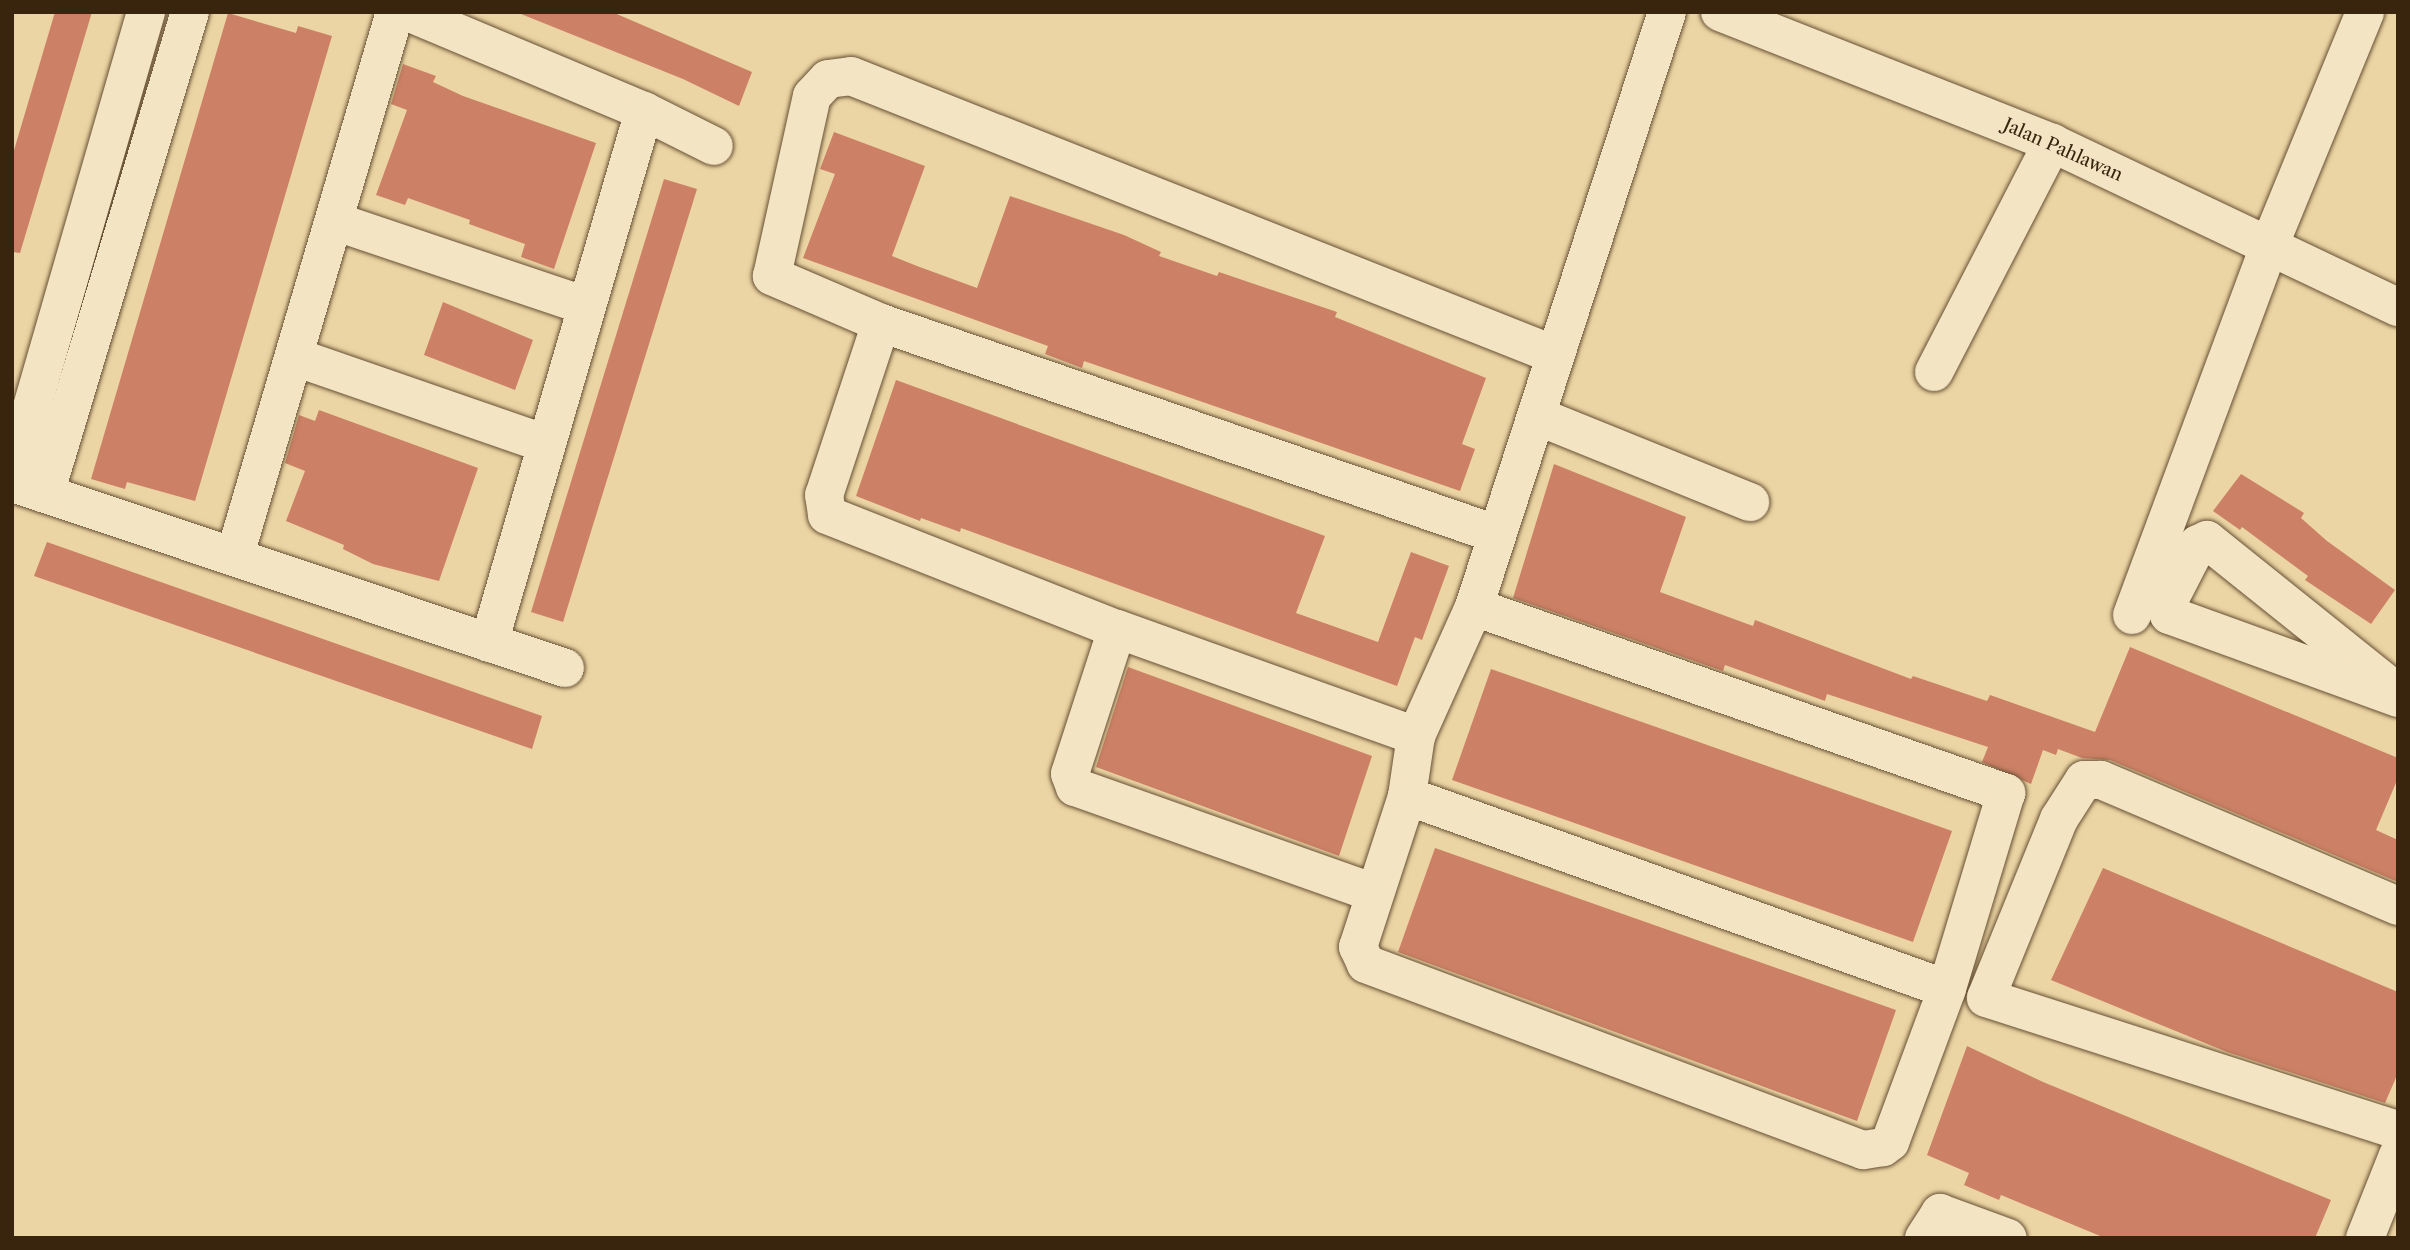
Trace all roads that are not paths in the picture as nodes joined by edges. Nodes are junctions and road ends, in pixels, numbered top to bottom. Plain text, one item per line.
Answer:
1 (146, 12) edge
2 (190, 12) edge
3 (395, 12) edge
4 (408, 12) edge
5 (1667, 12) edge
6 (1720, 12) edge
7 (2365, 12) edge
8 (644, 111) junction
9 (2052, 142) junction
10 (714, 146) dead end
11 (87, 221) junction
12 (334, 221) junction
13 (125, 232) junction
14 (2270, 244) junction
15 (586, 306) junction
16 (2398, 307) edge
17 (881, 323) junction
18 (1555, 355) junction
19 (295, 356) junction
20 (1934, 372) dead end
21 (1537, 416) junction
22 (547, 444) junction
23 (45, 494) junction
24 (1749, 502) dead end
25 (1496, 534) junction
26 (235, 555) junction
27 (1474, 607) junction
28 (2132, 615) dead end
29 (1117, 629) junction
30 (489, 643) junction
31 (565, 668) dead end
32 (2398, 693) edge
33 (2398, 698) edge
34 (1416, 736) junction
35 (1407, 796) junction
36 (1375, 893) junction
37 (2398, 906) edge
38 (1947, 989) junction
39 (2398, 1130) edge
40 (2398, 1155) edge
41 (1924, 1238) edge
42 (2008, 1238) edge
43 (2365, 1238) edge

1 - 11 street
2 - 13 street
3 - 12 street
4 - 8 street
5 - 18 street
6 - 9 street, Jalan Pahlawan
7 - 14 street
8 - 10 street
8 - 15 street
9 - 14 street, Jalan Pahlawan
9 - 20 street
11 - 13 street
11 - 23 street
12 - 15 street
12 - 19 street
13 - 23 street
14 - 16 street, Jalan Pahlawan
14 - 28 street
15 - 22 street
17 - 18 street
17 - 25 street
17 - 29 street
18 - 21 street
19 - 22 street
19 - 26 street
21 - 24 street
21 - 25 street
22 - 30 street
23 - 26 street
25 - 27 street
26 - 30 street
27 - 34 street
27 - 38 street
29 - 34 street
29 - 36 street
30 - 31 street
32 - 33 street
34 - 35 street
35 - 36 street
35 - 38 street
36 - 38 street
37 - 39 street
40 - 43 street
41 - 42 street

